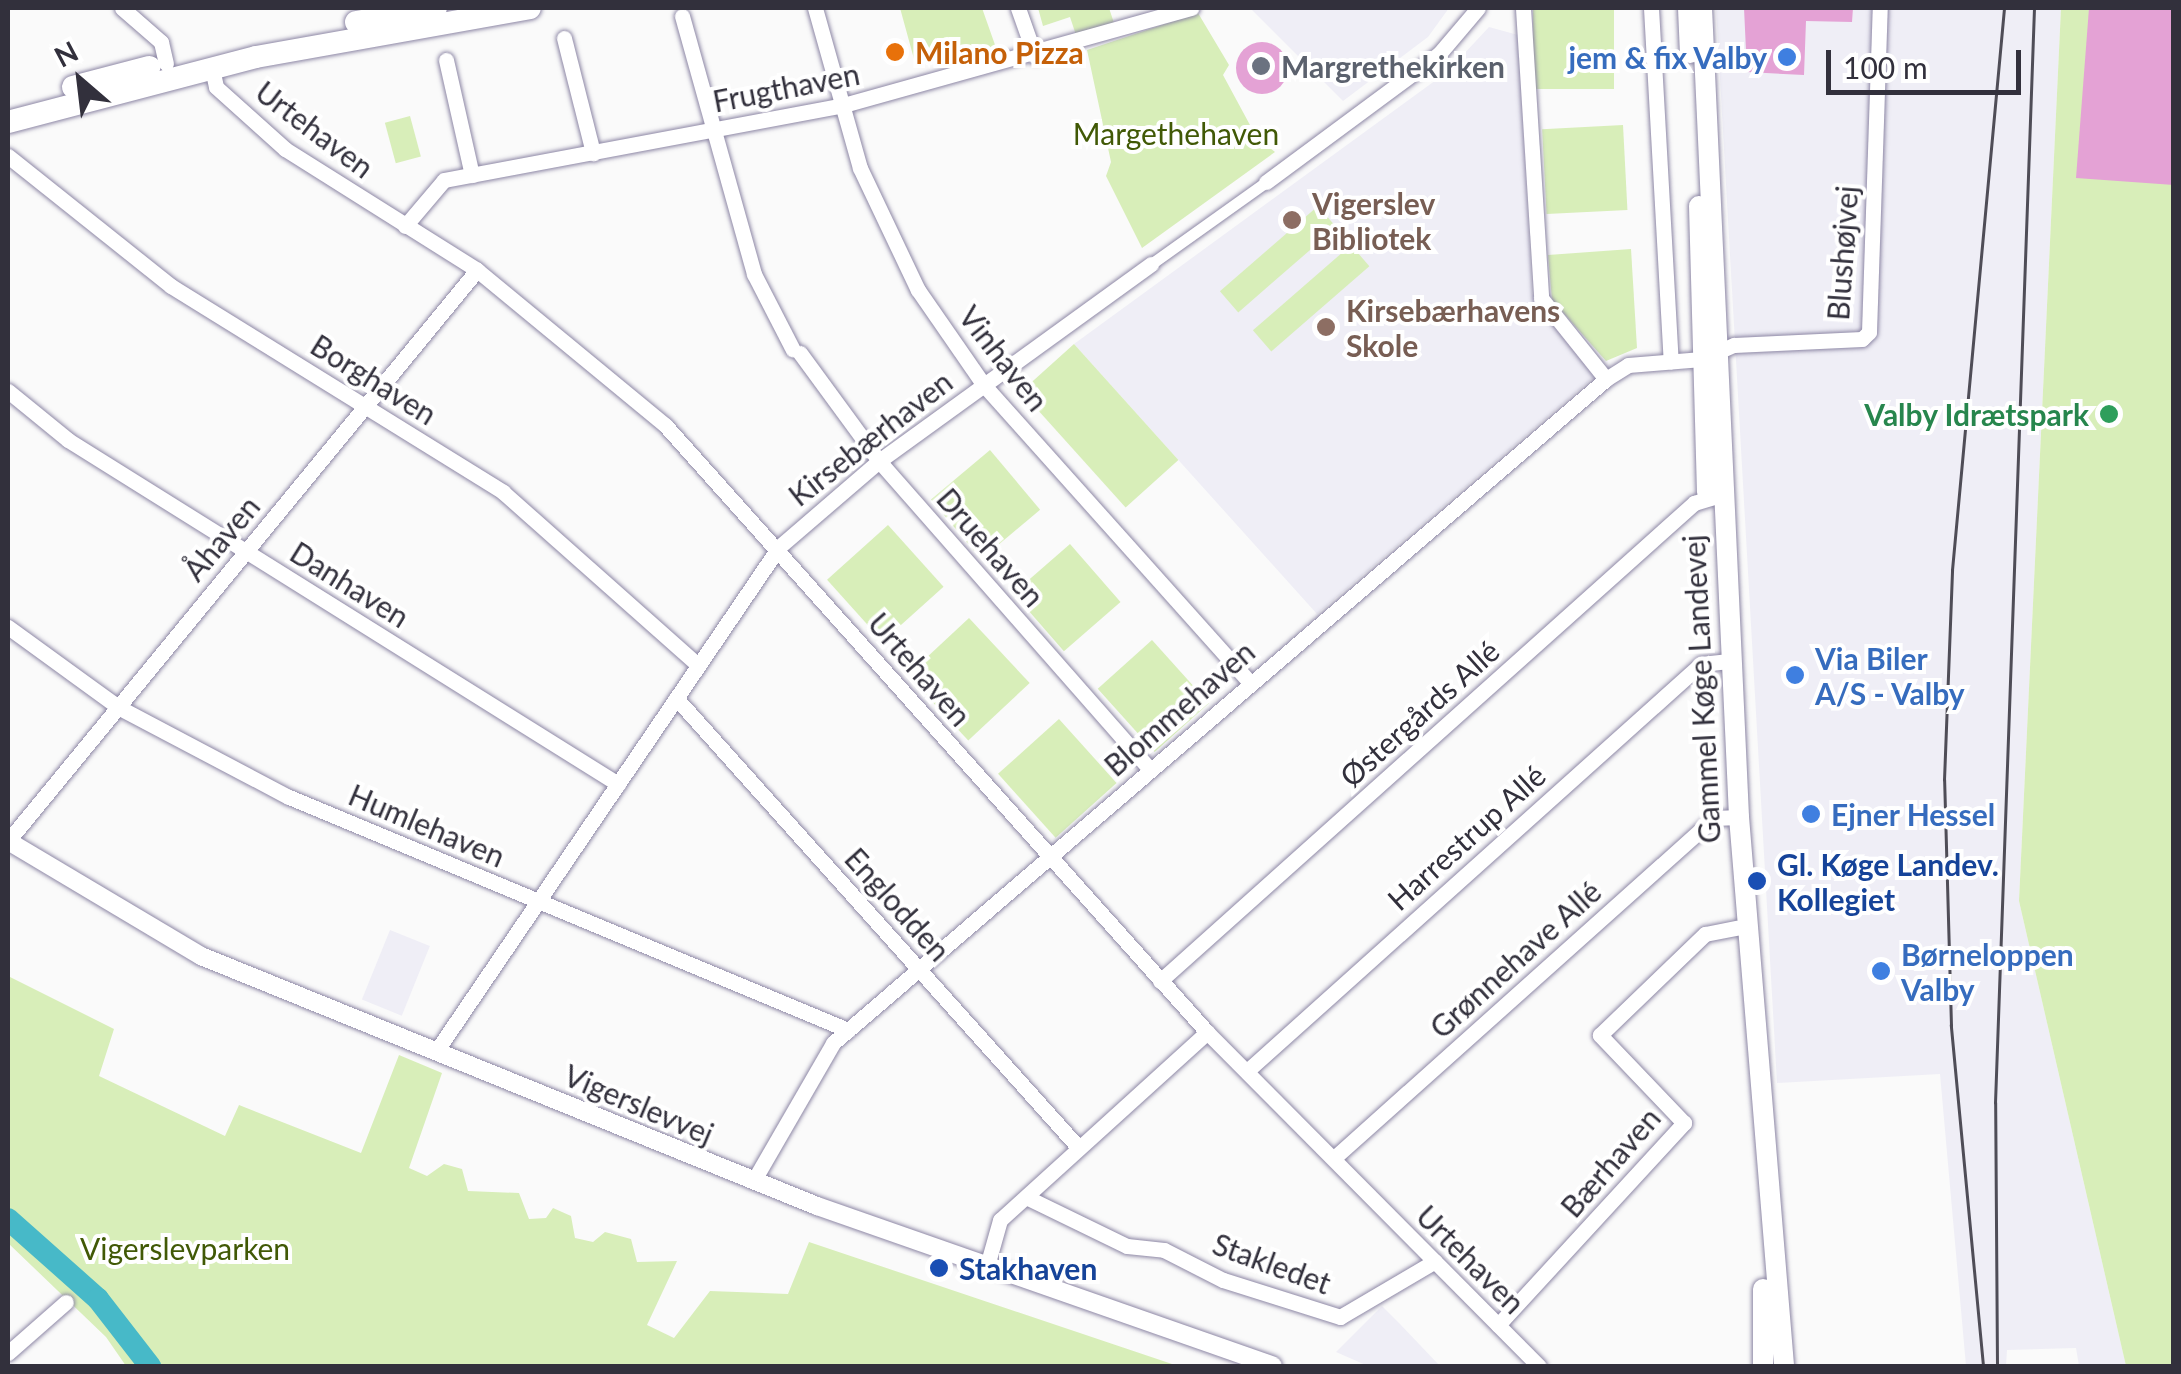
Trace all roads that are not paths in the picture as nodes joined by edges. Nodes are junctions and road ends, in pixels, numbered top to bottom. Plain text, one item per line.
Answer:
1 (122, 8) edge
2 (436, 8) edge
3 (530, 8) edge
4 (815, 8) edge
5 (1018, 8) edge
6 (1192, 8) edge
7 (1478, 8) edge
8 (1523, 8) edge
9 (1650, 8) edge
10 (1688, 8) edge
11 (1702, 8) edge
12 (1880, 8) edge
13 (400, 11) edge
14 (1149, 14) edge
15 (682, 16) dead end
16 (564, 38) dead end
17 (1035, 56) junction
18 (446, 60) dead end
19 (166, 63) junction
20 (212, 68) junction
21 (8, 105) edge
22 (840, 106) junction
23 (8, 122) edge
24 (713, 130) junction
25 (593, 152) junction
26 (8, 156) edge
27 (472, 175) junction
28 (1266, 182) joint
29 (405, 226) junction
30 (1151, 264) joint
31 (477, 270) junction
32 (1710, 356) junction
33 (1672, 361) junction
34 (1606, 379) junction
35 (983, 384) junction
36 (8, 391) edge
37 (367, 405) junction
38 (880, 462) junction
39 (1713, 497) junction
40 (778, 547) junction
41 (246, 551) junction
42 (8, 627) edge
43 (1724, 661) junction
44 (698, 665) junction
45 (1250, 684) junction
46 (676, 698) junction
47 (118, 707) junction
48 (1150, 770) junction
49 (618, 784) junction
50 (1733, 817) junction
51 (8, 841) edge
52 (1050, 856) junction
53 (538, 901) junction
54 (1737, 928) junction
55 (919, 969) junction
56 (1160, 981) junction
57 (848, 1030) junction
58 (1208, 1032) junction
59 (438, 1050) junction
60 (1246, 1071) junction
61 (1078, 1147) junction
62 (1334, 1158) junction
63 (754, 1180) junction
64 (1026, 1196) junction
65 (1435, 1261) junction
66 (987, 1266) junction
67 (66, 1302) dead end
68 (1498, 1325) junction
69 (8, 1352) edge
70 (1273, 1366) edge
71 (1539, 1366) edge
72 (1763, 1366) edge
73 (1784, 1366) edge

1 - 19 street
2 - 13 main road
3 - 20 main road
4 - 22 street, Vinhaven
5 - 17 street
6 - 14 street, Frugthaven
7 - 28 street, Kirsebærhaven
8 - 34 street
9 - 33 street
10 - 32 main road, Gammel Køge Landevej
11 - 32 main road, Gammel Køge Landevej
12 - 32 street, Blushøjvej
13 - 19 main road
14 - 17 street, Frugthaven
15 - 24 street, Druehaven
16 - 25 street
17 - 22 street, Frugthaven
18 - 27 street
19 - 21 main road
20 - 23 main road
20 - 29 street, Urtehaven
22 - 24 street, Frugthaven
22 - 35 street, Vinhaven
24 - 25 street, Frugthaven
24 - 38 street, Druehaven
25 - 27 street, Frugthaven
26 - 37 street, Borghaven
27 - 29 street, Frugthaven
28 - 30 street, Kirsebærhaven
29 - 31 street, Urtehaven
30 - 35 street, Kirsebærhaven
31 - 37 street, Åhaven
31 - 40 street, Urtehaven
32 - 33 street, Blommehaven
32 - 39 main road, Gammel Køge Landevej
33 - 34 street, Blommehaven
34 - 45 street, Blommehaven
35 - 38 street, Kirsebærhaven
35 - 45 street, Vinhaven
36 - 41 street, Danhaven
37 - 41 street, Åhaven
37 - 44 street, Borghaven
38 - 40 street, Kirsebærhaven
38 - 48 street, Druehaven
39 - 43 main road, Gammel Køge Landevej
39 - 56 street, Østergårds Allé
40 - 44 street, Kirsebærhaven
40 - 52 street, Urtehaven
41 - 47 street, Åhaven
41 - 49 street, Danhaven
42 - 47 street, Humlehaven
43 - 50 main road, Gammel Køge Landevej
43 - 60 street, Harrestrup Allé
44 - 46 street, Kirsebærhaven
45 - 48 street, Blommehaven
46 - 49 street, Kirsebærhaven
46 - 55 street, Englodden
47 - 51 street, Åhaven
47 - 53 street, Humlehaven
48 - 52 street, Blommehaven
49 - 53 street, Kirsebærhaven
50 - 54 main road, Gammel Køge Landevej
50 - 62 street, Grønnehave Allé
50 - 73 main road, Gammel Køge Landevej
51 - 59 street, Vigerslevvej
52 - 55 street, Blommehaven
52 - 56 street, Urtehaven
53 - 57 street, Humlehaven
53 - 59 street, Kirsebærhaven
54 - 68 street, Bærhaven
54 - 72 main road, Gammel Køge Landevej
55 - 57 street, Blommehaven
55 - 61 street, Englodden
56 - 58 street, Urtehaven
57 - 63 street, Blommehaven
58 - 60 street, Urtehaven
58 - 61 street
59 - 63 street, Vigerslevvej
60 - 62 street, Urtehaven
61 - 64 street
62 - 65 street, Urtehaven
63 - 66 street, Vigerslevvej
64 - 65 street, Stakledet
64 - 66 street
65 - 68 street, Urtehaven
66 - 70 street, Vigerslevvej
67 - 69 street
68 - 71 street, Urtehaven

